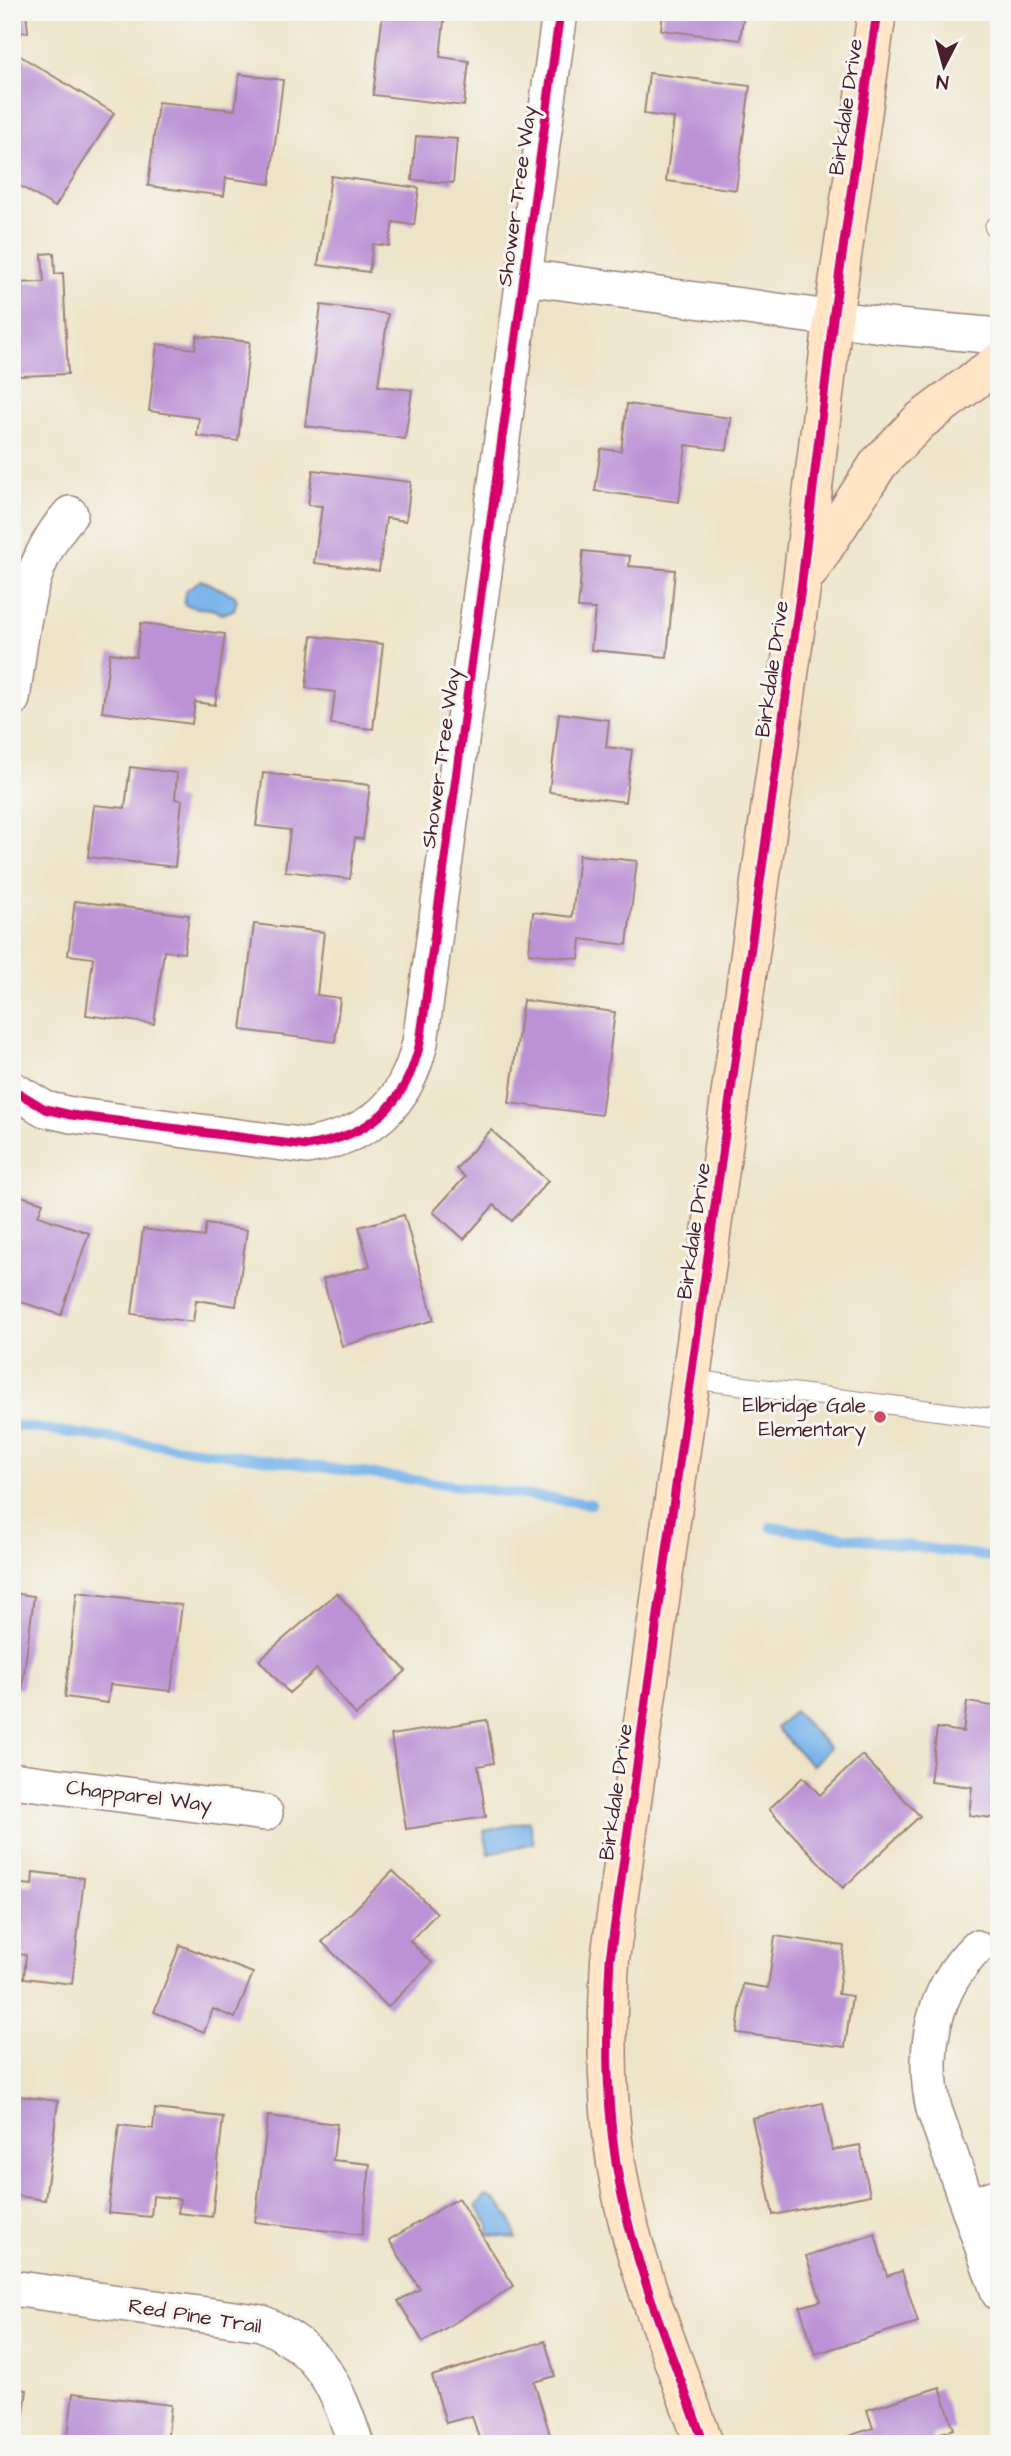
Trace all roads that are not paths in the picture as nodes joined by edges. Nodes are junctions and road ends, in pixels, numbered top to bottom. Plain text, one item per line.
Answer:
1 (560, 12) edge
2 (877, 12) edge
3 (524, 278) junction
4 (833, 319) junction
5 (999, 336) edge
6 (999, 362) edge
7 (70, 514) dead end
8 (802, 581) junction
9 (12, 699) edge
10 (12, 1089) edge
11 (691, 1379) junction
12 (999, 1419) edge
13 (12, 1780) edge
14 (265, 1813) dead end
15 (976, 1948) dead end
16 (984, 2201) edge
17 (12, 2288) edge
18 (999, 2293) edge
19 (356, 2444) edge
20 (704, 2444) edge

1 - 3 street, Shower Tree Way
2 - 4 street, Birkdale Drive
3 - 4 street, Shower Tree Way
3 - 10 street, Shower Tree Way
4 - 5 street, Shower Tree Way
4 - 8 street, Birkdale Drive
6 - 8 street
7 - 9 street
8 - 11 street, Birkdale Drive
11 - 12 lane
11 - 20 street, Birkdale Drive
13 - 14 street, Chapparel Way
15 - 16 street
16 - 18 street
17 - 19 street, Red Pine Trail

